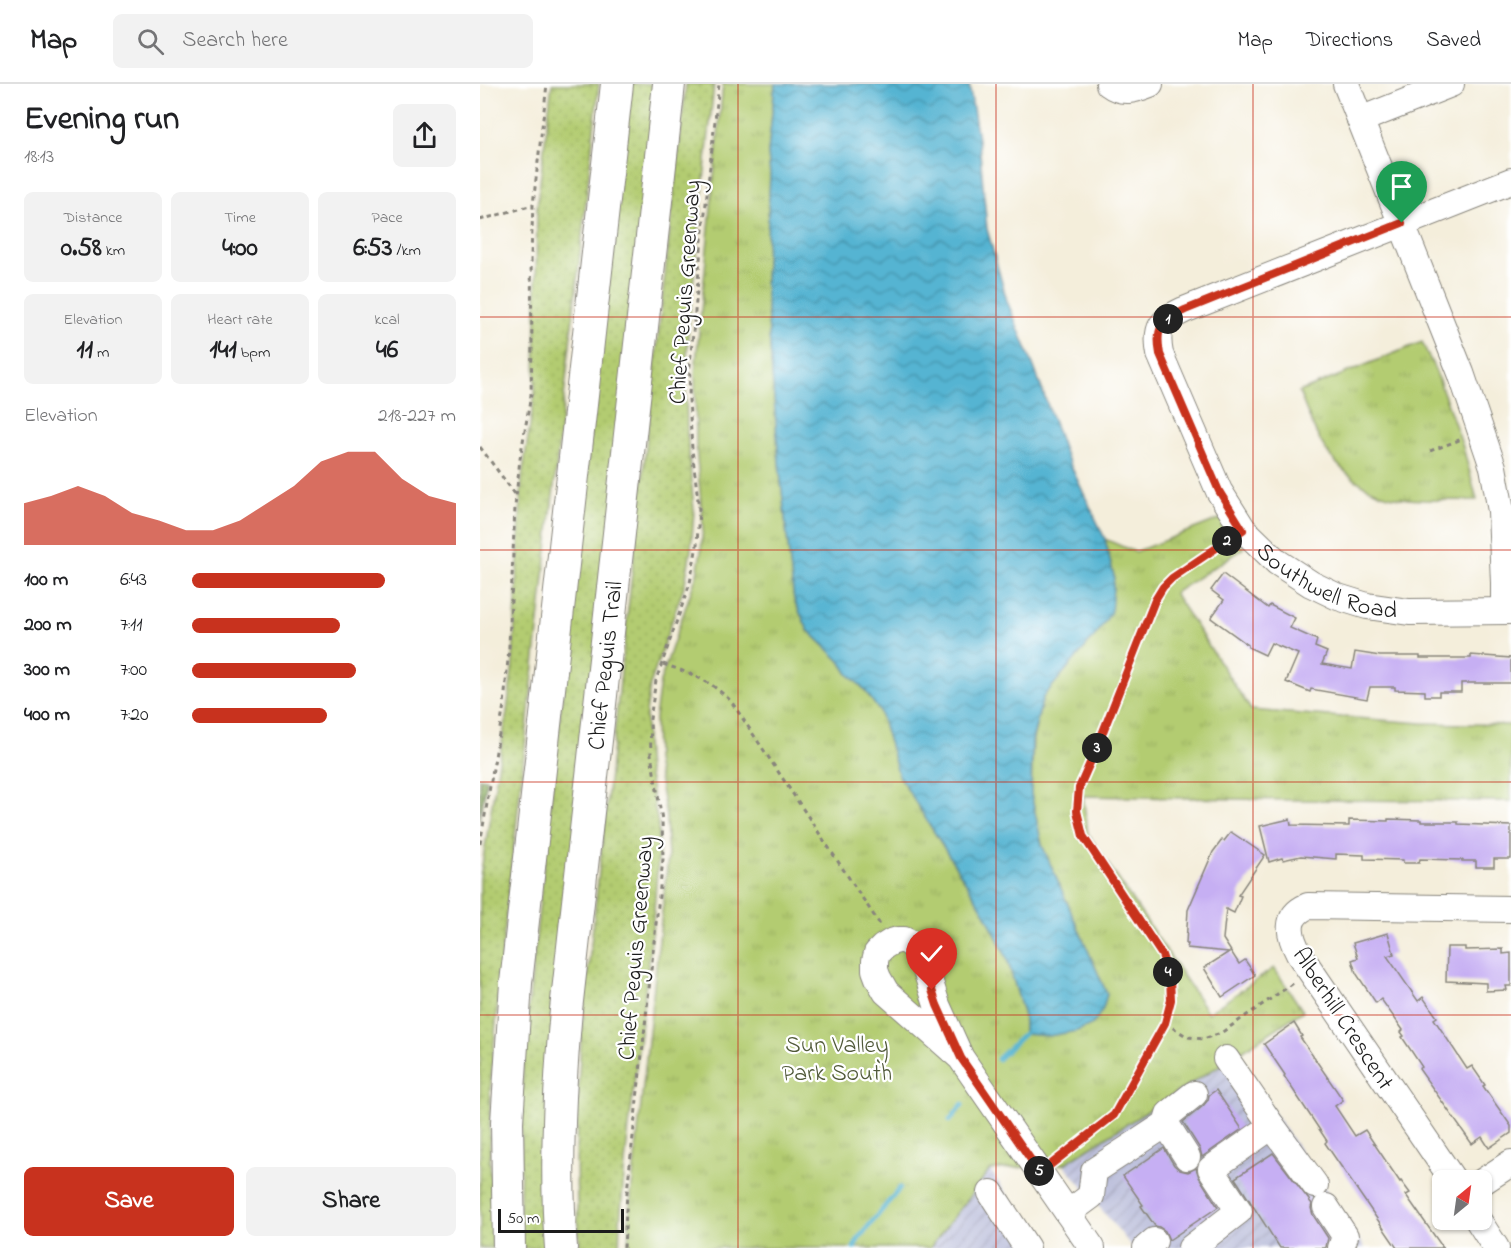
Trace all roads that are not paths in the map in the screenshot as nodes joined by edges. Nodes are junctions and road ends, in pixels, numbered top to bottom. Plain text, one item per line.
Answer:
1 (617, 84) edge
2 (669, 84) edge
3 (1109, 84) edge
4 (1150, 84) edge
5 (1346, 84) edge
6 (1450, 84) edge
7 (1360, 120) junction
8 (1511, 182) edge
9 (1402, 223) junction
10 (1507, 611) edge
11 (1511, 909) edge
12 (961, 1058) junction
13 (1226, 1059) dead end
14 (1194, 1094) dead end
15 (1166, 1124) junction
16 (1272, 1126) junction
17 (1187, 1157) dead end
18 (1511, 1163) edge
19 (1446, 1170) edge
20 (1492, 1175) edge
21 (991, 1193) dead end
22 (1068, 1212) junction
23 (1485, 1230) edge
24 (509, 1248) edge
25 (561, 1248) edge
26 (1027, 1248) edge
27 (1092, 1248) edge
28 (1191, 1248) edge
29 (1341, 1248) edge
30 (1497, 1248) edge

1 - 24 main road
2 - 25 main road, Chief Peguis Trail
3 - 4 street
5 - 7 street
6 - 7 street
7 - 9 street
8 - 9 street
9 - 10 street
9 - 10 street, Southwell Road
11 - 19 street, Alberhill Crescent
12 - 12 street
12 - 22 street
13 - 16 street
14 - 15 street
15 - 17 street
15 - 22 street
16 - 28 street
16 - 29 street
18 - 20 street
21 - 26 street
22 - 27 street
23 - 30 street

